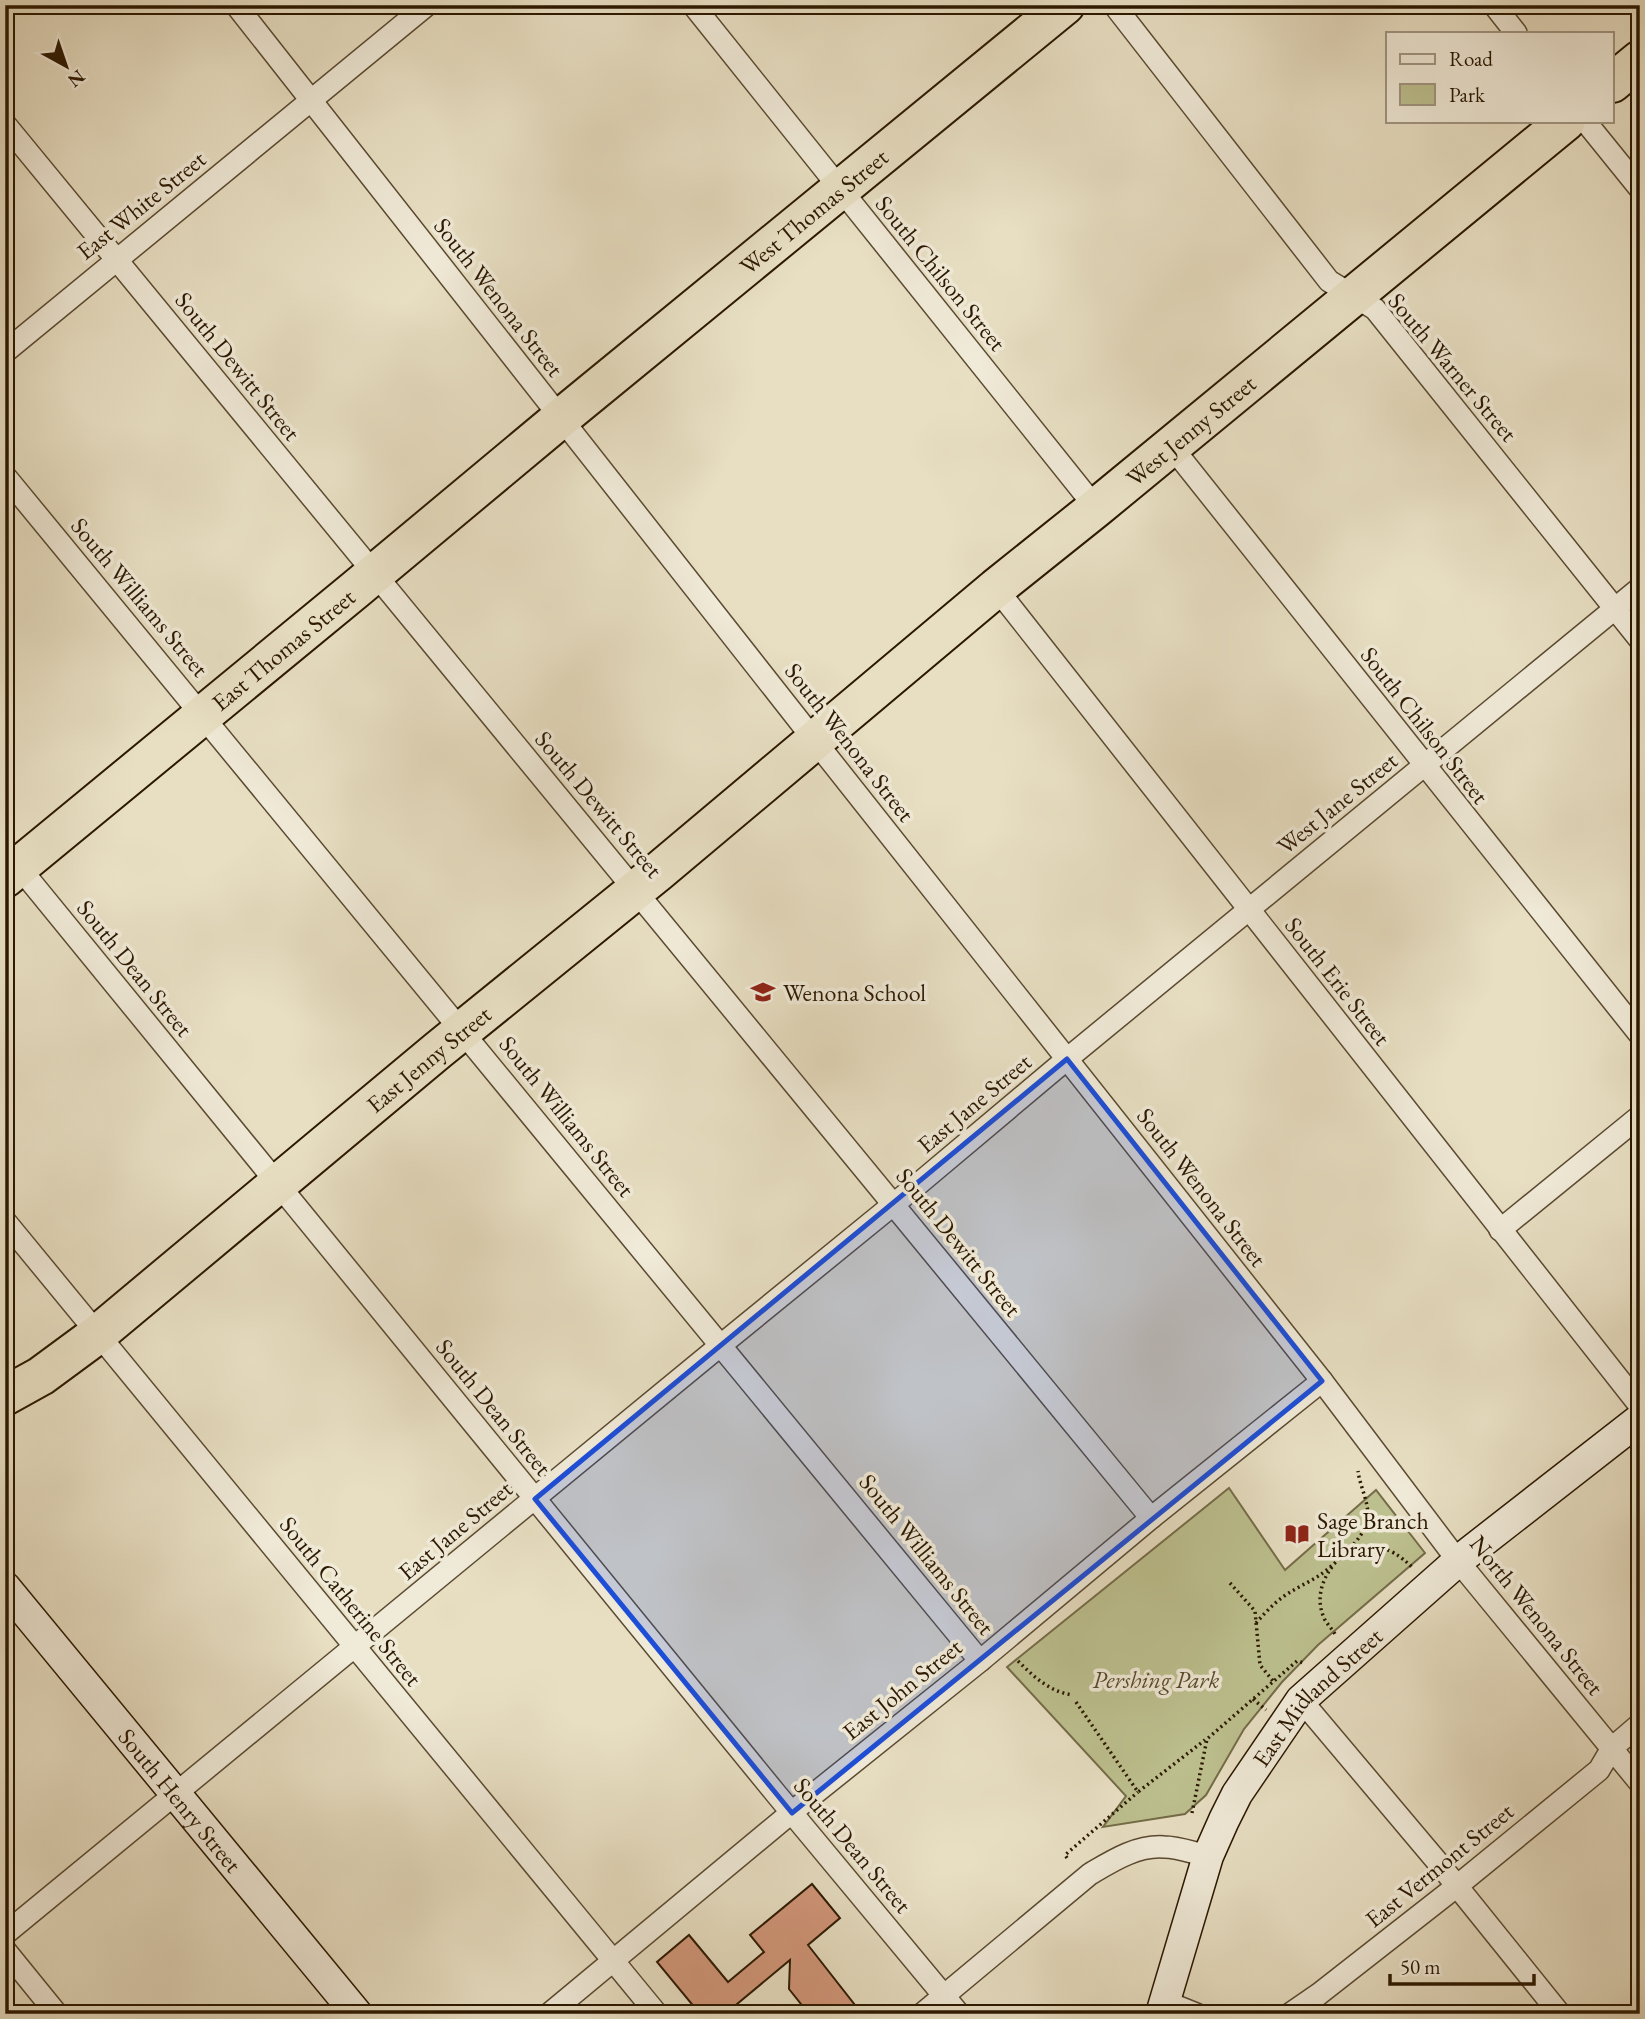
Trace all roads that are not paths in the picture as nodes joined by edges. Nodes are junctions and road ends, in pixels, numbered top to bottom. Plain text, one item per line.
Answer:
1 (236, 5) edge
2 (427, 5) edge
3 (693, 5) edge
4 (1065, 5) edge
5 (1114, 5) edge
6 (1494, 5) edge
7 (1515, 32) edge
8 (1640, 60) edge
9 (1614, 81) edge
10 (312, 100) junction
11 (1565, 122) edge
12 (1587, 122) edge
13 (5, 124) edge
14 (1640, 189) edge
15 (841, 191) junction
16 (116, 259) junction
17 (1354, 296) junction
18 (5, 352) edge
19 (561, 418) junction
20 (1171, 446) junction
21 (5, 476) edge
22 (1097, 508) junction
23 (375, 574) junction
24 (996, 588) junction
25 (1640, 588) edge
26 (1615, 608) junction
27 (1640, 640) edge
28 (204, 715) junction
29 (815, 741) junction
30 (1424, 765) junction
31 (10, 865) edge
32 (636, 890) junction
33 (1249, 909) junction
34 (463, 1030) junction
35 (1640, 1035) edge
36 (1067, 1059) junction
37 (1640, 1116) edge
38 (278, 1185) junction
39 (894, 1204) junction
40 (5, 1221) edge
41 (1500, 1230) junction
42 (98, 1334) junction
43 (721, 1345) junction
44 (41, 1376) junction
45 (1322, 1381) junction
46 (5, 1396) edge
47 (5, 1406) edge
48 (1640, 1406) edge
49 (1640, 1419) edge
50 (535, 1499) junction
51 (1422, 1512) joint
52 (1151, 1518) junction
53 (1458, 1561) junction
54 (5, 1587) edge
55 (355, 1647) junction
56 (980, 1661) junction
57 (1301, 1700) junction
58 (1640, 1724) edge
59 (1612, 1748) junction
60 (1640, 1783) edge
61 (177, 1794) junction
62 (792, 1813) junction
63 (1208, 1856) junction
64 (1457, 1886) junction
65 (5, 1934) edge
66 (5, 1950) edge
67 (612, 1960) junction
68 (944, 1995) junction
69 (1164, 2008) edge
70 (57, 2014) edge
71 (357, 2014) edge
72 (549, 2014) edge
73 (657, 2014) edge
74 (922, 2014) edge
75 (959, 2014) edge
76 (1196, 2014) edge
77 (1290, 2014) edge
78 (1560, 2014) edge

1 - 10 street, South Wenona Street
2 - 10 street, East White Street
3 - 15 street, South Chilson Street
4 - 15 highway, West Thomas Street
5 - 17 street, South Warner Street
6 - 7 street
8 - 9 highway
10 - 16 street, East White Street
10 - 19 street, South Wenona Street
11 - 17 highway, West Jenny Street
12 - 14 street
13 - 16 street, South Dewitt Street
15 - 19 highway, West Thomas Street
15 - 22 street, South Chilson Street
16 - 18 street, East White Street
16 - 23 street, South Dewitt Street
17 - 20 highway, West Jenny Street
17 - 26 street, South Warner Street
19 - 23 highway, East Thomas Street
19 - 29 street, South Wenona Street
20 - 22 highway, West Jenny Street
20 - 30 street, South Chilson Street
21 - 28 street, South Williams Street
22 - 24 highway, West Jenny Street
23 - 28 highway, East Thomas Street
23 - 32 street, South Dewitt Street
24 - 29 highway, West Jenny Street
24 - 33 street, South Erie Street
25 - 26 street, West Jane Street
26 - 27 street, South Warner Street
26 - 30 street, West Jane Street
28 - 31 highway, East Thomas Street
28 - 34 street, South Williams Street
29 - 32 highway, East Jenny Street
29 - 36 street, South Wenona Street
30 - 33 street, West Jane Street
30 - 35 street, South Chilson Street
31 - 38 street, South Dean Street
32 - 34 highway, East Jenny Street
32 - 39 street, South Dewitt Street
33 - 36 street, West Jane Street
33 - 41 street, South Erie Street
34 - 38 highway, East Jenny Street
34 - 43 street, South Williams Street
36 - 39 street, East Jane Street
36 - 45 street, South Wenona Street
37 - 41 street
38 - 42 highway, East Jenny Street
38 - 50 street, South Dean Street
39 - 43 street, East Jane Street
39 - 52 street, South Dewitt Street
40 - 42 street, South Catherine Street
41 - 48 street, South Erie Street
42 - 44 highway, East Jenny Street
42 - 55 street, South Catherine Street
43 - 50 street, East Jane Street
43 - 56 street, South Williams Street
44 - 46 highway, East Jenny Street
44 - 47 street, East Jenny Street
45 - 51 street, South Wenona Street
45 - 52 street, East John Street
49 - 53 main road, East Midland Street
50 - 55 street, East Jane Street
50 - 62 street, South Dean Street
51 - 53 street, North Wenona Street
52 - 56 street, East John Street
53 - 57 main road, East Midland Street
53 - 59 street, North Wenona Street
54 - 61 main road, South Henry Street
55 - 61 street, East Jane Street
55 - 67 street, South Catherine Street
56 - 62 street, East John Street
57 - 63 main road, East Midland Street
57 - 64 street
58 - 59 street, East Vermont Street
59 - 60 street, North Wenona Street
59 - 64 street, East Vermont Street
61 - 65 street, East Jane Street
61 - 71 main road, South Henry Street
62 - 67 street, East John Street
62 - 68 street, South Dean Street
63 - 68 street
63 - 69 main road, East Midland Street
64 - 77 street, East Vermont Street
64 - 78 street
66 - 70 street
67 - 72 street, East John Street
67 - 73 street, South Catherine Street
68 - 74 street
68 - 75 street, South Dean Street
69 - 76 street

